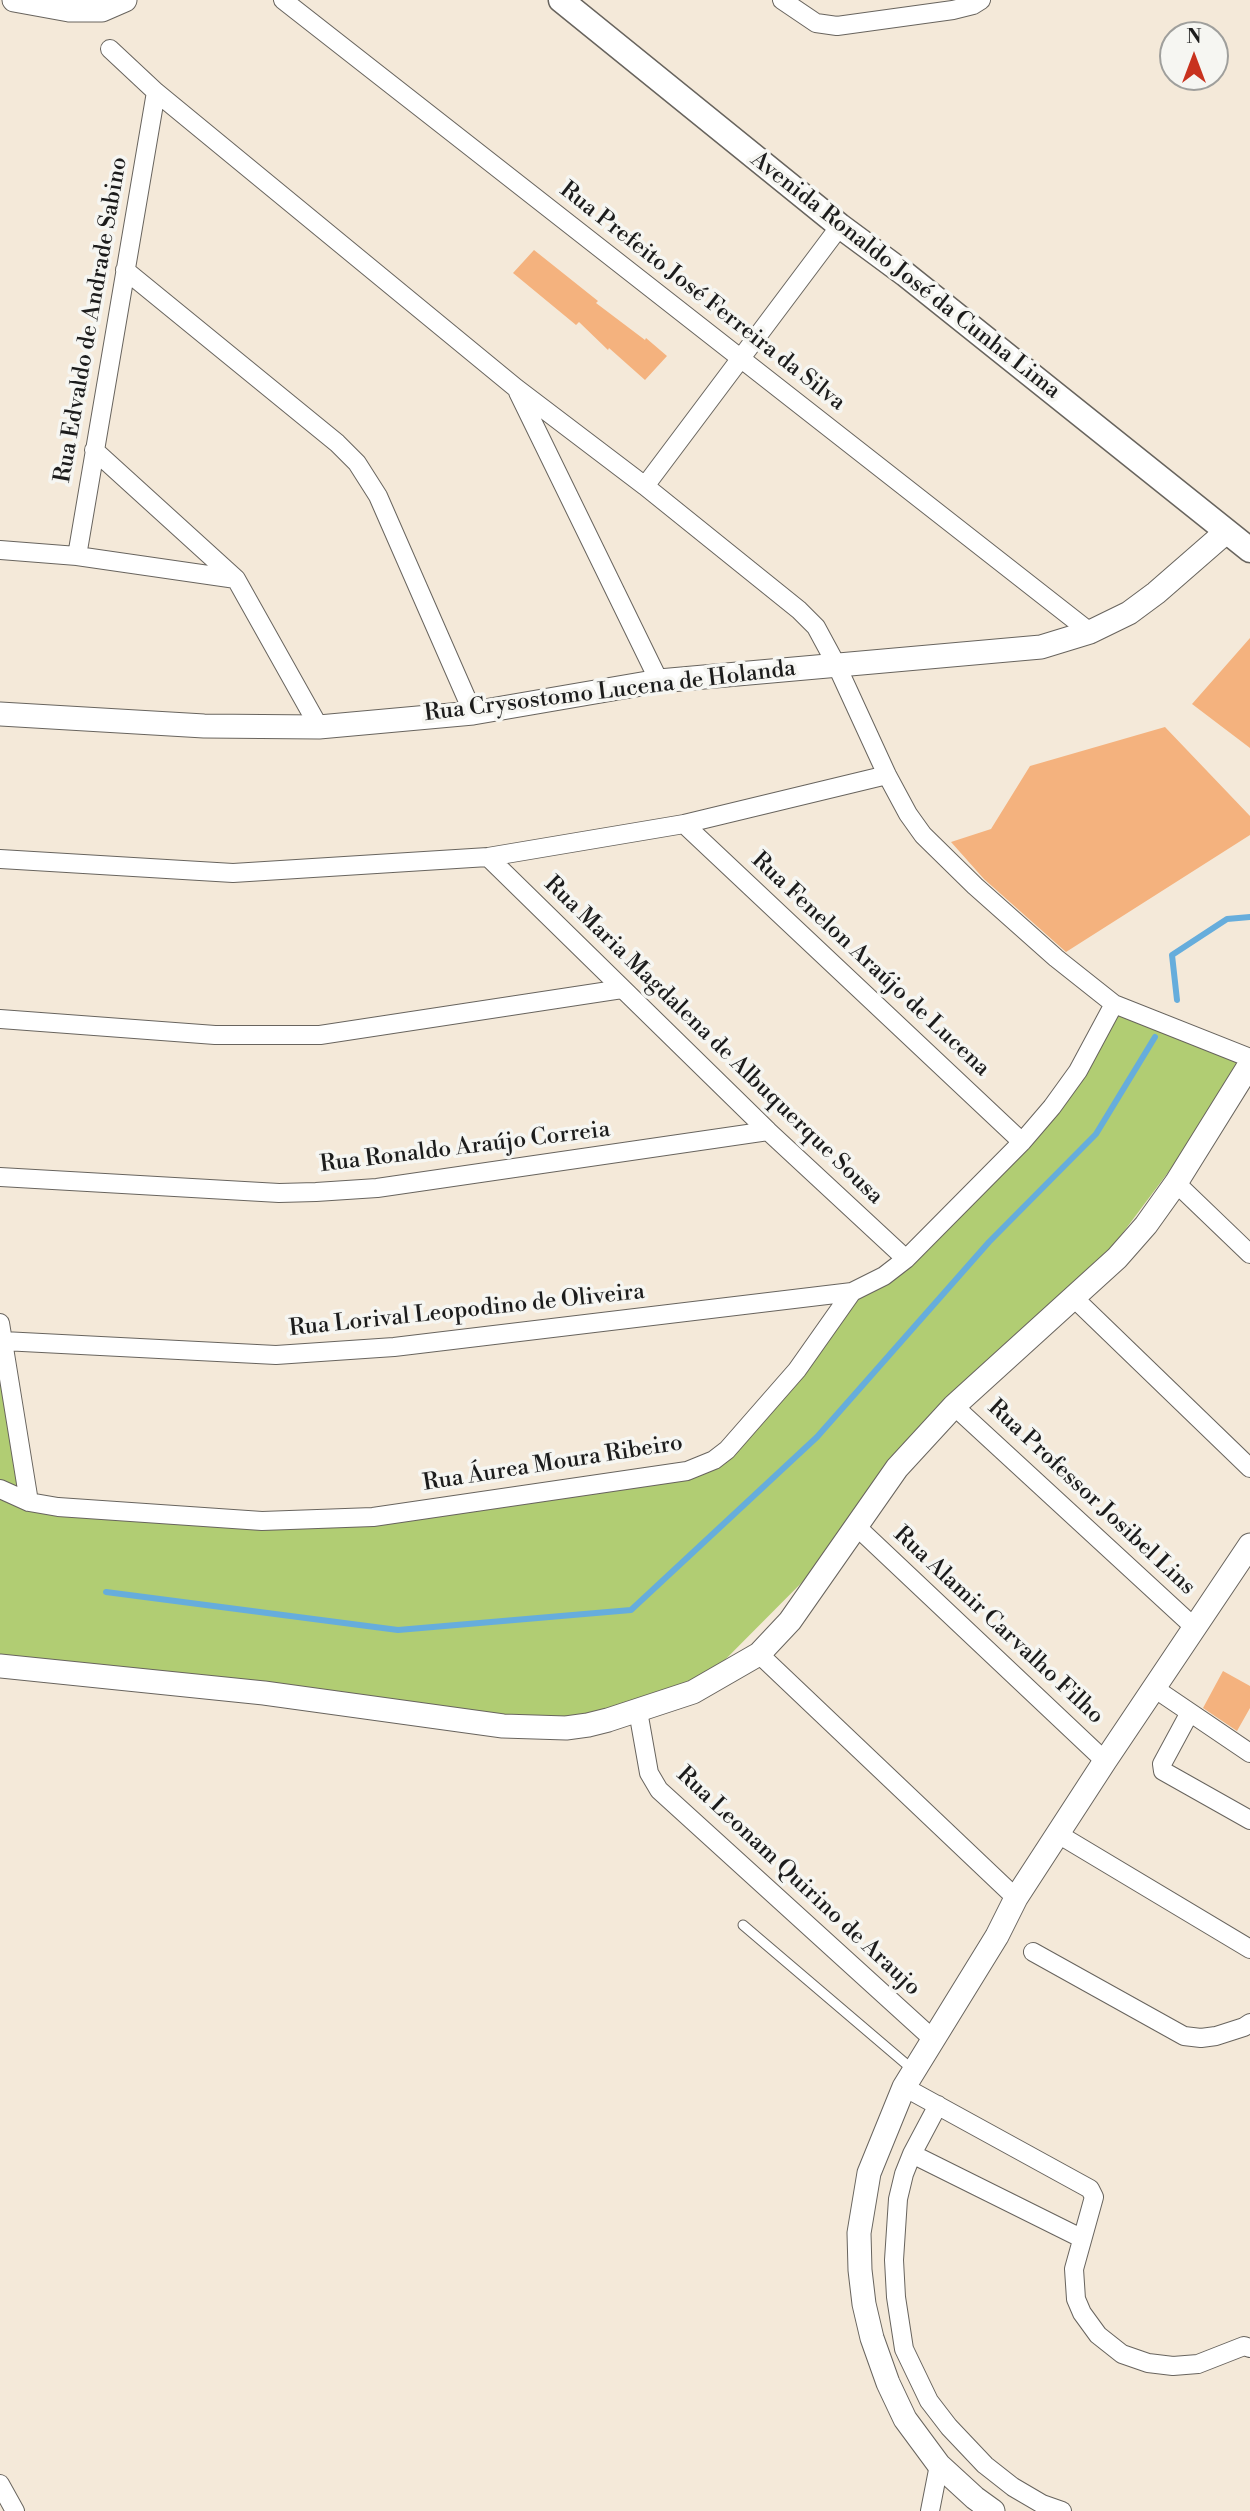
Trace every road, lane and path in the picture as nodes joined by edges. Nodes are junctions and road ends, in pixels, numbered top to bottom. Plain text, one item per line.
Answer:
1 (13, 0) edge
2 (125, 0) edge
3 (283, 0) edge
4 (561, 0) edge
5 (782, 0) edge
6 (981, 0) edge
7 (110, 49) dead end
8 (156, 92) junction
9 (840, 226) junction
10 (125, 271) junction
11 (741, 359) junction
12 (516, 388) junction
13 (94, 450) junction
14 (645, 486) junction
15 (1226, 531) junction
16 (0, 550) edge
17 (1250, 550) edge
18 (77, 556) junction
19 (236, 579) junction
20 (1090, 632) junction
21 (836, 664) junction
22 (659, 681) junction
23 (473, 713) junction
24 (0, 714) edge
25 (319, 727) junction
26 (887, 775) junction
27 (684, 824) junction
28 (488, 857) junction
29 (0, 859) edge
30 (622, 989) junction
31 (1114, 1004) junction
32 (0, 1019) edge
33 (1250, 1058) edge
34 (1250, 1064) edge
35 (768, 1131) junction
36 (1022, 1142) junction
37 (0, 1177) edge
38 (1176, 1183) junction
39 (1250, 1254) edge
40 (906, 1259) junction
41 (852, 1292) junction
42 (1074, 1298) junction
43 (1, 1332) edge
44 (954, 1406) junction
45 (1250, 1468) edge
46 (0, 1489) edge
47 (29, 1502) junction
48 (857, 1527) junction
49 (1250, 1545) edge
50 (1194, 1627) junction
51 (759, 1654) junction
52 (0, 1666) edge
53 (1154, 1688) junction
54 (638, 1711) junction
55 (1189, 1714) junction
56 (1250, 1754) edge
57 (1105, 1761) junction
58 (1250, 1820) edge
59 (1058, 1834) junction
60 (1016, 1898) junction
61 (743, 1925) dead end
62 (1250, 1949) edge
63 (1033, 1952) dead end
64 (1250, 2023) edge
65 (934, 2040) junction
66 (909, 2079) junction
67 (938, 2105) junction
68 (912, 2154) junction
69 (1082, 2238) junction
70 (1250, 2348) edge
71 (940, 2465) junction
72 (0, 2484) edge
73 (980, 2507) edge
74 (15, 2511) edge
75 (930, 2511) edge
76 (1062, 2511) edge

1 - 2 street
3 - 11 street, Rua Prefeito José Ferreira da Silva
4 - 9 main road, Avenida Ronaldo José da Cunha Lima
5 - 6 street
7 - 8 street
8 - 10 street, Rua Edvaldo de Andrade Sabino
8 - 12 street
9 - 11 street
9 - 15 main road, Avenida Ronaldo José da Cunha Lima
10 - 13 street, Rua Edvaldo de Andrade Sabino
10 - 23 street
11 - 14 street
11 - 20 street, Rua Prefeito José Ferreira da Silva
12 - 14 street
12 - 22 street
13 - 18 street, Rua Edvaldo de Andrade Sabino
13 - 19 street
14 - 21 street
15 - 17 main road, Avenida Ronaldo José da Cunha Lima
15 - 20 street, Rua Crysostomo Lucena de Holanda
16 - 18 street
18 - 19 street
19 - 25 street
20 - 21 street, Rua Crysostomo Lucena de Holanda
21 - 22 street, Rua Crysostomo Lucena de Holanda
21 - 26 street
22 - 23 street, Rua Crysostomo Lucena de Holanda
23 - 25 street, Rua Crysostomo Lucena de Holanda
24 - 25 street, Rua Crysostomo Lucena de Holanda
26 - 27 street
26 - 31 street
27 - 28 street
27 - 36 street, Rua Fenelon Araújo de Lucena
28 - 29 street
28 - 30 street, Rua Maria Magdalena de Albuquerque Sousa
30 - 32 street
30 - 35 street, Rua Maria Magdalena de Albuquerque Sousa
31 - 33 street
31 - 36 street, Rua Áurea Moura Ribeiro
34 - 38 street
35 - 37 street, Rua Ronaldo Araújo Correia
35 - 40 street, Rua Maria Magdalena de Albuquerque Sousa
36 - 40 street, Rua Áurea Moura Ribeiro
38 - 39 street
38 - 42 street
40 - 41 street, Rua Áurea Moura Ribeiro
41 - 43 street, Rua Lorival Leopodino de Oliveira
41 - 47 street, Rua Áurea Moura Ribeiro
42 - 44 street
42 - 45 street
43 - 47 street
44 - 48 street
44 - 50 street, Rua Professor Josibel Lins
46 - 47 street, Rua Áurea Moura Ribeiro
48 - 51 street
48 - 57 street, Rua Alamir Carvalho Filho
49 - 50 street
50 - 53 street
51 - 54 street
51 - 60 street
52 - 54 street
53 - 55 street
53 - 57 street
54 - 65 street, Rua Leonam Quirino de Araujo
55 - 56 street
55 - 58 street
57 - 59 street
59 - 60 street
59 - 62 street
60 - 65 street
61 - 66 lane
63 - 64 street
65 - 66 street
66 - 67 street
66 - 71 street
67 - 68 street
67 - 69 street
68 - 69 street
68 - 76 street
69 - 70 street
71 - 73 street
71 - 75 street
72 - 74 street

